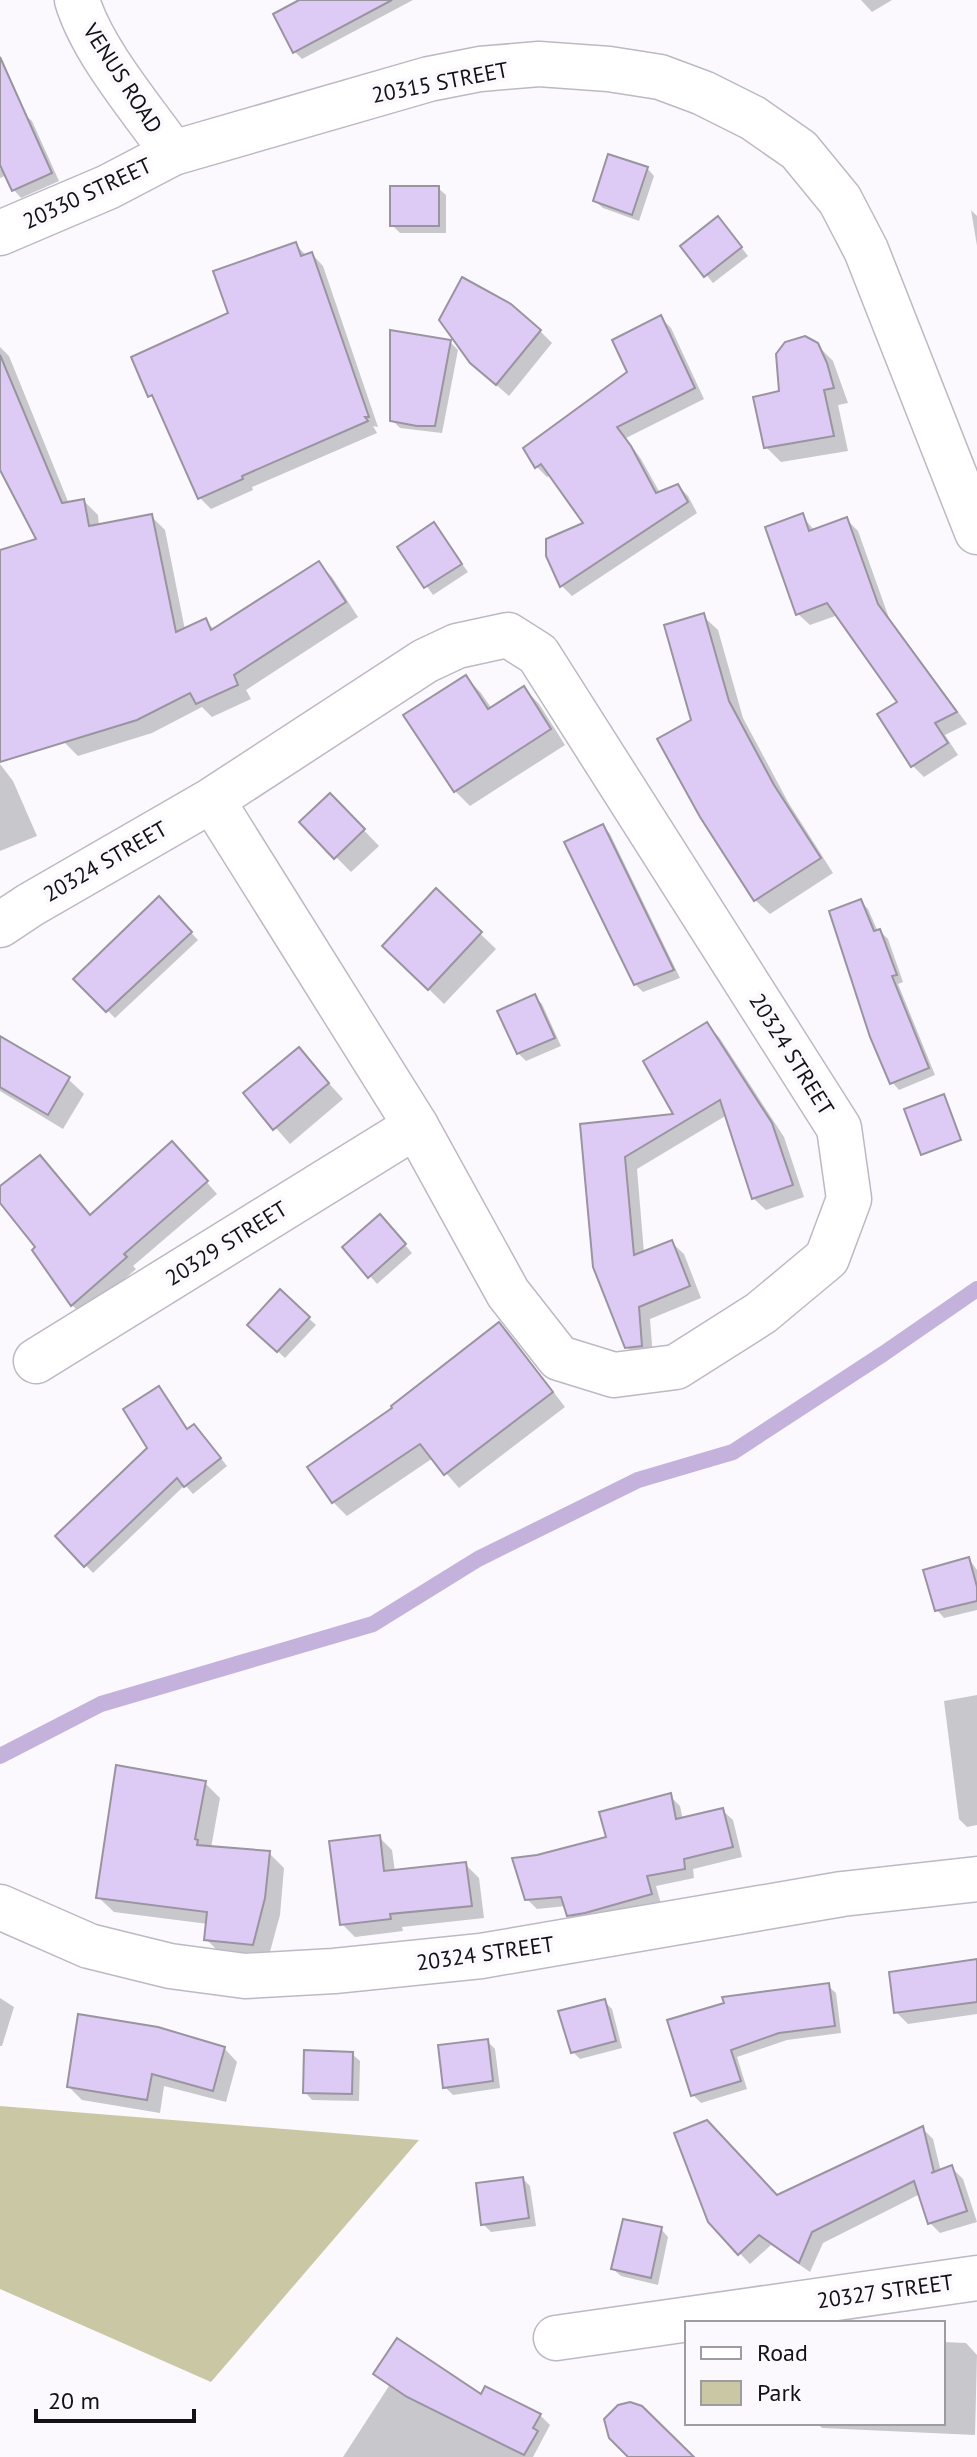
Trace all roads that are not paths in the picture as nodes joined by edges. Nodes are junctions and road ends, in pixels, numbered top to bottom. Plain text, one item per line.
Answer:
1 (77, 0) edge
2 (173, 153) junction
3 (0, 233) edge
4 (976, 524) edge
5 (212, 800) junction
6 (0, 925) edge
7 (416, 1126) junction
8 (36, 1361) dead end
9 (977, 1879) edge
10 (0, 1907) edge
11 (977, 2278) edge
12 (556, 2338) dead end

1 - 2 street, VENUS ROAD
2 - 3 street, 20330 STREET
2 - 4 street, 20315 STREET
5 - 6 street, 20324 STREET
5 - 7 street, 20324 STREET
5 - 7 street, 20324 STREET
7 - 8 street, 20329 STREET
9 - 10 street, 20324 STREET
11 - 12 street, 20327 STREET

